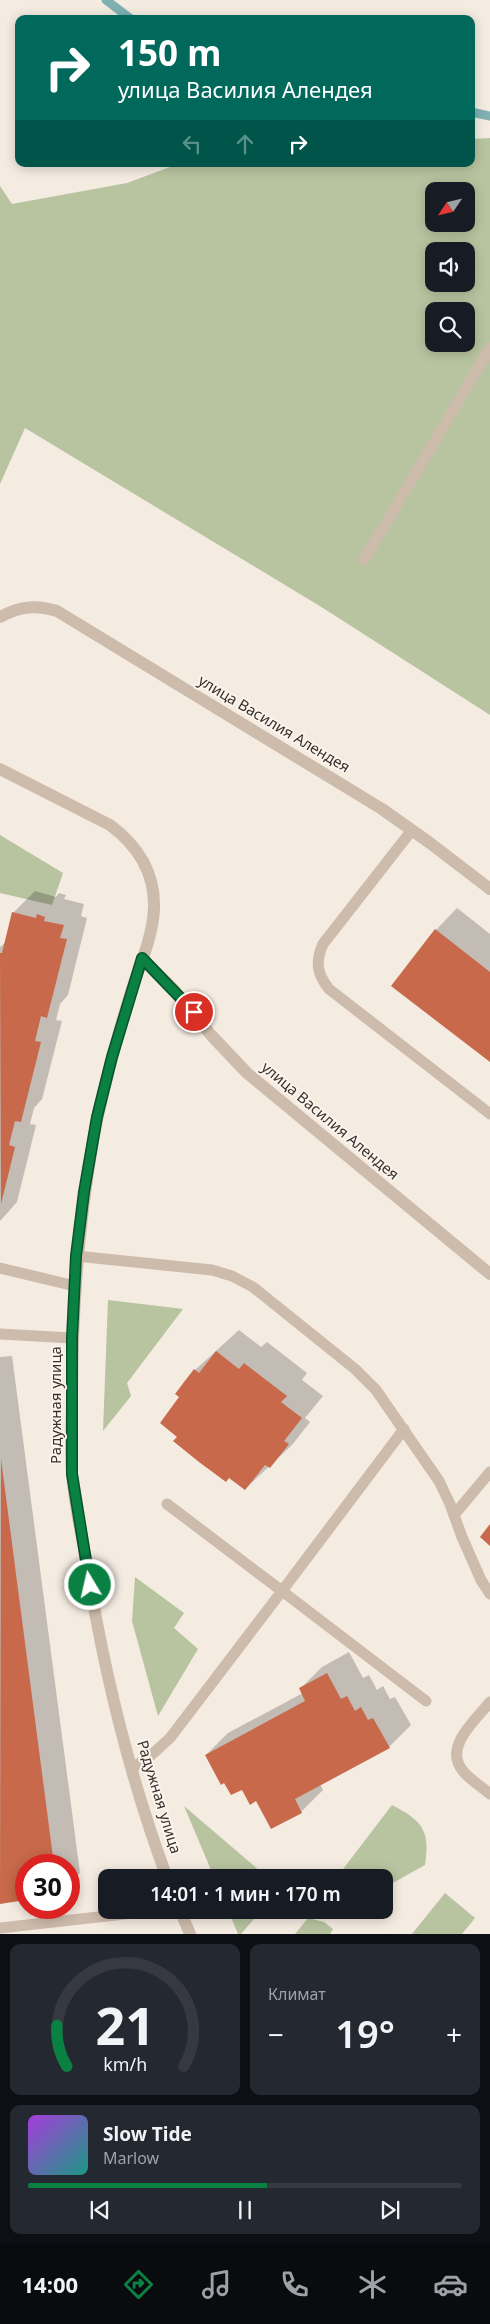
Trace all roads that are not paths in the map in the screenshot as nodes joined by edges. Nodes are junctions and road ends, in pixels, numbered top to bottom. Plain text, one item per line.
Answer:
1 (490, 348) edge
2 (364, 560) dead end
3 (0, 618) edge
4 (0, 768) edge
5 (412, 830) junction
6 (490, 889) edge
7 (142, 958) junction
8 (490, 1114) edge
9 (76, 1256) junction
10 (0, 1268) edge
11 (490, 1274) edge
12 (75, 1286) junction
13 (0, 1334) edge
14 (72, 1338) junction
15 (404, 1429) junction
16 (490, 1472) edge
17 (167, 1504) dead end
18 (454, 1516) junction
19 (282, 1591) junction
20 (490, 1594) edge
21 (426, 1701) dead end
22 (490, 1702) edge
23 (132, 1768) junction
24 (490, 1794) edge
25 (164, 1869) edge
26 (98, 1917) edge
27 (184, 1919) edge
28 (0, 1928) edge
29 (190, 1934) edge

1 - 2 lane
3 - 5 street, улица Василия Алендея
4 - 7 street, Радужная улица
5 - 6 street, улица Василия Алендея
5 - 8 lane
7 - 9 street, Радужная улица
7 - 11 street, улица Василия Алендея
9 - 12 street, Радужная улица
9 - 15 lane
10 - 12 lane
12 - 14 street, Радужная улица
13 - 14 lane
14 - 23 street, Радужная улица
15 - 18 lane
15 - 19 lane
16 - 18 lane
17 - 19 lane
18 - 20 lane
19 - 21 lane
19 - 23 lane
22 - 24 lane
23 - 25 street, Радужная улица
26 - 28 lane
27 - 29 street

